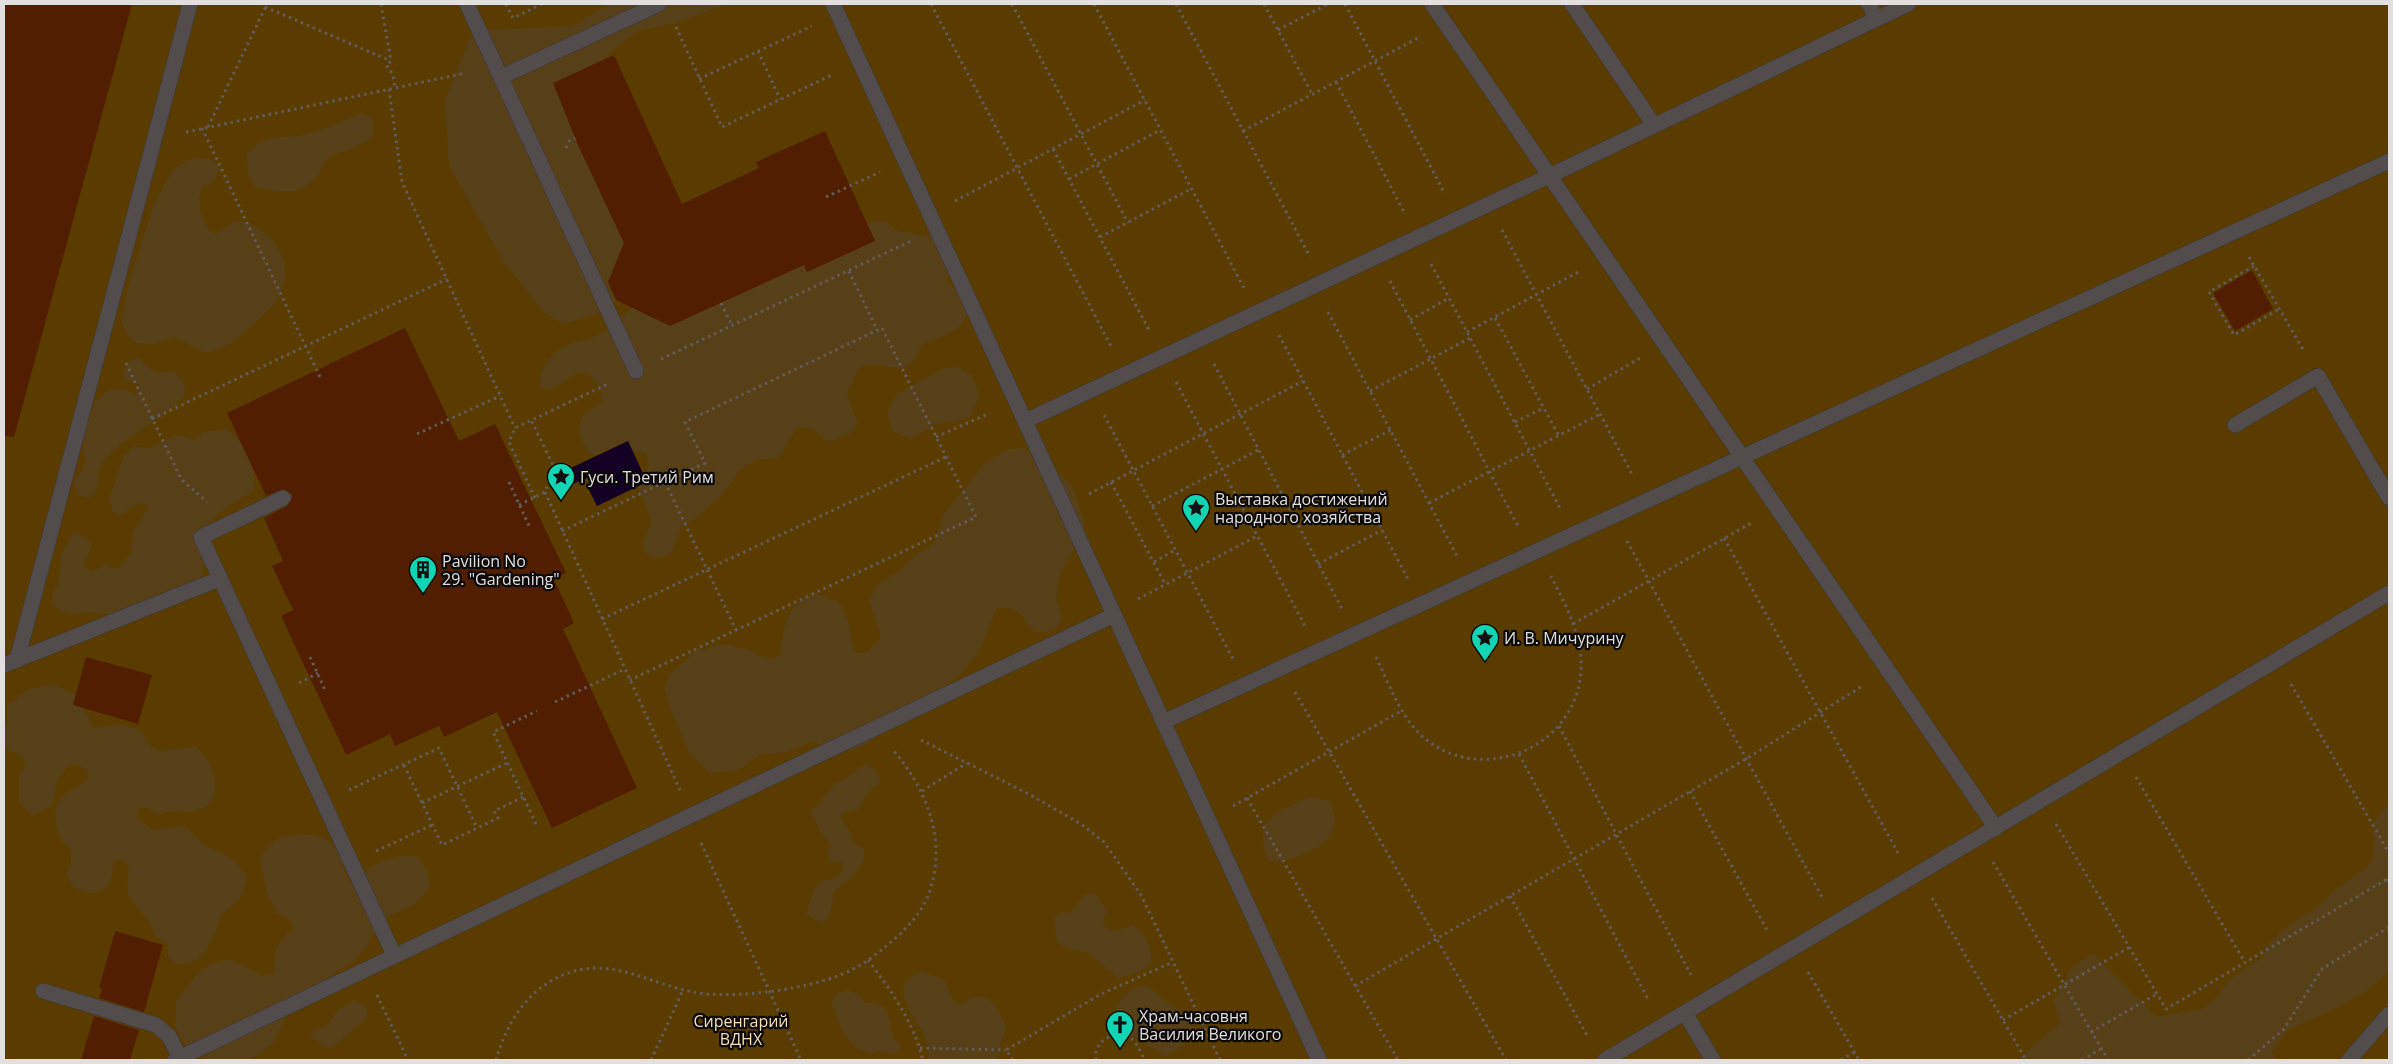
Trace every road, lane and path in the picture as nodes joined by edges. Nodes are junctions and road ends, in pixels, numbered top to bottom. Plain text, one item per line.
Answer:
1 (190, 4) edge
2 (381, 4) edge
3 (467, 4) edge
4 (506, 4) edge
5 (542, 4) edge
6 (659, 4) edge
7 (930, 4) edge
8 (1012, 4) edge
9 (1094, 4) edge
10 (1176, 4) edge
11 (1264, 4) edge
12 (1328, 4) edge
13 (1345, 4) edge
14 (1432, 4) edge
15 (1572, 4) edge
16 (1869, 4) edge
17 (1908, 4) edge
18 (266, 5) edge
19 (836, 9) edge
20 (1876, 19) junction
21 (673, 22) dead end
22 (1445, 24) junction
23 (1278, 30) junction
24 (758, 51) junction
25 (391, 61) junction
26 (1375, 61) junction
27 (860, 62) junction
28 (498, 72) junction
29 (699, 79) junction
30 (1336, 82) junction
31 (395, 88) junction
32 (389, 89) junction
33 (1312, 94) junction
34 (780, 99) junction
35 (1145, 100) junction
36 (1654, 125) junction
37 (208, 127) junction
38 (202, 128) junction
39 (1160, 130) junction
40 (1243, 131) junction
41 (1081, 135) junction
42 (154, 138) junction
43 (565, 138) dead end
44 (575, 138) dead end
45 (570, 140) junction
46 (568, 147) dead end
47 (1053, 149) junction
48 (905, 160) junction
49 (2389, 161) edge
50 (1097, 164) junction
51 (1017, 168) junction
52 (1549, 176) junction
53 (1069, 178) junction
54 (1191, 189) junction
55 (826, 197) dead end
56 (1489, 204) junction
57 (930, 214) junction
58 (1459, 218) junction
59 (1128, 222) junction
60 (936, 229) junction
61 (1100, 237) junction
62 (1418, 238) junction
63 (1377, 256) junction
64 (1605, 257) junction
65 (848, 271) junction
66 (446, 279) junction
67 (1319, 284) junction
68 (1537, 296) junction
69 (1449, 298) junction
70 (721, 303) dead end
71 (2279, 309) junction
72 (1261, 311) junction
73 (1495, 318) junction
74 (1410, 320) junction
75 (106, 322) junction
76 (732, 326) junction
77 (877, 330) junction
78 (1467, 332) junction
79 (1470, 338) junction
80 (1201, 339) junction
81 (1664, 344) junction
82 (305, 346) junction
83 (1163, 357) junction
84 (1430, 359) junction
85 (636, 371) junction
86 (1126, 374) junction
87 (2318, 376) junction
88 (320, 377) dead end
89 (1303, 381) junction
90 (1586, 389) junction
91 (1091, 390) junction
92 (1370, 391) junction
93 (500, 396) junction
94 (1544, 408) junction
95 (1240, 414) junction
96 (1600, 414) junction
97 (152, 419) junction
98 (531, 420) junction
99 (1025, 421) junction
100 (1515, 422) junction
101 (963, 425) dead end
102 (2235, 425) dead end
103 (515, 428) junction
104 (1391, 430) junction
105 (1203, 433) junction
106 (417, 434) dead end
107 (1559, 436) junction
108 (936, 437) junction
109 (1258, 450) junction
110 (1530, 451) junction
111 (1342, 454) junction
112 (946, 457) junction
113 (1742, 457) junction
114 (1222, 469) junction
115 (1133, 470) junction
116 (1490, 472) junction
117 (181, 479) dead end
118 (509, 482) dead end
119 (665, 482) junction
120 (1111, 482) junction
121 (545, 492) junction
122 (283, 498) dead end
123 (535, 498) junction
124 (2389, 498) edge
125 (1429, 502) junction
126 (1645, 502) junction
127 (519, 505) junction
128 (1064, 506) junction
129 (1152, 506) junction
130 (1776, 507) junction
131 (1614, 516) junction
132 (530, 528) dead end
133 (1382, 530) junction
134 (562, 531) junction
135 (1573, 534) junction
136 (1257, 536) junction
137 (1724, 538) junction
138 (1175, 550) junction
139 (1535, 552) junction
140 (1154, 562) junction
141 (1318, 564) junction
142 (706, 569) junction
143 (1187, 573) junction
144 (219, 579) junction
145 (1470, 581) junction
146 (1649, 581) junction
147 (1165, 584) junction
148 (2389, 593) edge
149 (1421, 604) junction
150 (1113, 614) junction
151 (602, 619) junction
152 (1573, 624) junction
153 (736, 630) junction
154 (1354, 634) junction
155 (1317, 652) junction
156 (1376, 656) dead end
157 (310, 657) dead end
158 (2278, 660) junction
159 (10, 663) edge
160 (1282, 667) junction
161 (625, 669) junction
162 (1888, 670) junction
163 (318, 673) junction
164 (306, 679) dead end
165 (630, 680) junction
166 (1245, 685) junction
167 (325, 690) dead end
168 (555, 702) dead end
169 (1403, 710) junction
170 (537, 712) dead end
171 (1820, 713) junction
172 (1163, 722) junction
173 (890, 724) junction
174 (1559, 726) junction
175 (875, 730) junction
176 (1329, 752) junction
177 (2122, 753) junction
178 (1519, 754) junction
179 (1746, 759) junction
180 (508, 763) junction
181 (967, 763) junction
182 (404, 765) junction
183 (457, 787) junction
184 (922, 791) junction
185 (1690, 791) junction
186 (524, 797) junction
187 (1247, 798) junction
188 (2042, 800) junction
189 (324, 802) junction
190 (422, 803) junction
191 (690, 816) junction
192 (1208, 818) junction
193 (536, 824) dead end
194 (432, 825) junction
195 (477, 828) junction
196 (1996, 828) junction
197 (1616, 834) junction
198 (1979, 838) junction
199 (2389, 853) edge
200 (1573, 859) junction
201 (352, 863) junction
202 (1915, 876) junction
203 (2388, 878) edge
204 (2389, 884) edge
205 (1510, 896) junction
206 (1837, 922) junction
207 (2389, 926) edge
208 (1437, 938) junction
209 (2130, 947) junction
210 (1788, 951) junction
211 (394, 955) junction
212 (868, 960) junction
213 (2244, 961) junction
214 (1173, 962) junction
215 (365, 970) junction
216 (1355, 986) junction
217 (2064, 986) junction
218 (683, 990) junction
219 (768, 990) junction
220 (43, 991) dead end
221 (2158, 994) junction
222 (1706, 1000) junction
223 (1685, 1012) junction
224 (2389, 1014) edge
225 (2003, 1020) junction
226 (1663, 1026) junction
227 (2091, 1032) junction
228 (1592, 1045) dead end
229 (920, 1048) junction
230 (2101, 1049) junction
231 (1006, 1050) junction
232 (1855, 1052) junction
233 (178, 1059) edge
234 (408, 1060) edge
235 (496, 1060) edge
236 (651, 1060) edge
237 (801, 1060) edge
238 (922, 1060) edge
239 (1013, 1060) edge
240 (1096, 1060) edge
241 (1145, 1060) edge
242 (1220, 1060) edge
243 (1319, 1060) edge
244 (1398, 1060) edge
245 (1506, 1060) edge
246 (1605, 1060) edge
247 (1713, 1060) edge
248 (1841, 1060) edge
249 (1860, 1060) edge
250 (2026, 1060) edge
251 (2082, 1060) edge
252 (2108, 1060) edge
253 (2248, 1060) edge
254 (2349, 1060) edge

1 - 42 street
2 - 25 path
3 - 28 street
4 - 5 path
6 - 28 street
7 - 51 path
8 - 41 path
9 - 35 path
10 - 40 path
11 - 23 path
12 - 23 path
13 - 26 path
14 - 22 street
15 - 36 street
16 - 20 street
17 - 20 street
18 - 25 path
18 - 37 path
19 - 24 path
19 - 27 street
20 - 36 street
21 - 29 path
22 - 26 path
22 - 52 street
23 - 33 path
24 - 29 path
24 - 34 path
25 - 31 path
26 - 30 path
26 - 58 path
27 - 34 path
27 - 48 street
28 - 31 path
28 - 85 street
29 - 34 path
30 - 33 path
30 - 62 path
31 - 32 path
32 - 37 path
32 - 66 path
33 - 40 path
35 - 39 path
35 - 41 path
36 - 52 street
37 - 38 path
38 - 42 path
38 - 82 path
39 - 50 path
39 - 54 path
40 - 67 path
41 - 47 path
41 - 50 path
42 - 75 street
43 - 45 path
44 - 45 path
45 - 46 path
47 - 51 path
47 - 53 path
48 - 55 path
48 - 57 street
49 - 113 street
50 - 53 path
50 - 59 path
51 - 57 path
51 - 86 path
52 - 56 street
52 - 64 street
53 - 61 path
54 - 59 path
54 - 72 path
56 - 58 street
56 - 68 path
57 - 60 street
58 - 62 street
59 - 61 path
60 - 65 path
60 - 99 street
61 - 83 path
62 - 63 street
62 - 69 path
63 - 67 street
63 - 74 path
64 - 68 path
64 - 81 street
65 - 76 path
65 - 77 path
66 - 82 path
66 - 93 path
67 - 72 street
67 - 92 path
68 - 73 path
68 - 90 path
69 - 74 path
69 - 78 path
70 - 76 path
71 - 71 path
71 - 87 path
72 - 80 street
72 - 89 path
73 - 78 path
73 - 94 path
74 - 84 path
75 - 97 path
75 - 159 street
76 - 85 path
77 - 108 path
77 - 119 path
78 - 79 path
79 - 84 path
79 - 100 path
80 - 83 street
80 - 95 path
81 - 90 path
81 - 113 street
82 - 88 path
82 - 97 path
83 - 86 street
83 - 105 path
84 - 92 path
84 - 116 path
85 - 98 path
86 - 91 street
87 - 102 street
87 - 124 street
89 - 95 path
89 - 111 path
90 - 96 path
91 - 99 street
91 - 115 path
92 - 104 path
93 - 103 path
93 - 106 path
94 - 100 path
94 - 107 path
95 - 105 path
95 - 109 path
96 - 107 path
96 - 126 path
97 - 117 path
98 - 103 path
98 - 121 path
99 - 128 street
100 - 110 path
101 - 108 path
103 - 123 path
104 - 111 path
104 - 125 path
105 - 114 path
105 - 115 path
107 - 110 path
108 - 112 path
109 - 114 path
109 - 141 path
110 - 116 path
110 - 135 path
111 - 133 path
112 - 142 path
112 - 153 path
113 - 126 street
113 - 130 street
114 - 129 path
114 - 136 path
115 - 120 path
115 - 129 path
116 - 125 path
116 - 139 path
118 - 127 path
119 - 134 path
119 - 142 path
120 - 128 path
120 - 140 path
121 - 123 path
121 - 134 path
122 - 144 street
123 - 127 path
125 - 145 path
126 - 131 street
127 - 132 path
128 - 150 street
129 - 138 path
130 - 137 path
130 - 162 street
131 - 135 street
131 - 146 path
133 - 141 path
133 - 149 path
134 - 151 path
135 - 139 street
136 - 143 path
136 - 155 path
137 - 146 path
137 - 171 path
138 - 140 path
138 - 143 path
139 - 145 street
139 - 152 path
140 - 147 path
141 - 154 path
142 - 151 path
142 - 153 path
143 - 147 path
143 - 166 path
144 - 159 street
144 - 189 street
145 - 149 street
146 - 152 path
146 - 179 path
147 - 150 path
148 - 158 street
149 - 154 street
150 - 172 street
150 - 173 street
151 - 161 path
152 - 174 path
153 - 165 path
154 - 155 street
155 - 160 street
156 - 169 path
157 - 163 path
158 - 177 street
158 - 199 path
160 - 166 street
160 - 176 path
161 - 165 path
161 - 168 path
162 - 171 path
162 - 196 street
163 - 164 path
163 - 167 path
165 - 191 path
166 - 172 street
169 - 176 path
169 - 178 path
170 - 180 path
171 - 179 path
171 - 202 path
172 - 192 street
173 - 175 street
173 - 181 path
174 - 178 path
174 - 197 path
175 - 184 path
175 - 191 street
176 - 187 path
176 - 208 path
177 - 188 street
177 - 213 path
178 - 200 path
179 - 185 path
179 - 206 path
180 - 183 path
180 - 186 path
181 - 184 path
181 - 214 path
182 - 183 path
182 - 189 path
182 - 190 path
183 - 190 path
183 - 195 path
184 - 212 path
185 - 197 path
185 - 210 path
186 - 193 path
186 - 195 path
187 - 192 path
187 - 216 path
188 - 196 street
188 - 209 path
189 - 201 street
190 - 194 path
191 - 211 street
191 - 219 path
192 - 243 street
194 - 195 path
194 - 201 path
196 - 198 street
197 - 200 path
197 - 222 path
198 - 202 street
198 - 217 path
200 - 205 path
200 - 226 path
201 - 211 street
202 - 206 street
202 - 225 path
203 - 204 path
203 - 213 path
205 - 208 path
205 - 228 path
206 - 210 street
207 - 253 path
208 - 216 path
208 - 245 path
209 - 217 path
209 - 221 path
210 - 222 street
210 - 232 path
211 - 215 street
212 - 219 path
212 - 229 path
213 - 221 path
214 - 231 path
214 - 242 path
215 - 233 street
215 - 234 path
216 - 244 path
217 - 225 path
217 - 227 path
218 - 219 path
218 - 235 path
218 - 236 path
219 - 237 path
220 - 233 street
221 - 227 path
222 - 223 street
223 - 226 street
223 - 247 street
224 - 254 street
225 - 250 path
226 - 246 street
227 - 230 path
229 - 231 path
229 - 238 path
230 - 251 path
230 - 252 path
231 - 239 path
232 - 248 path
232 - 249 path
240 - 241 path

